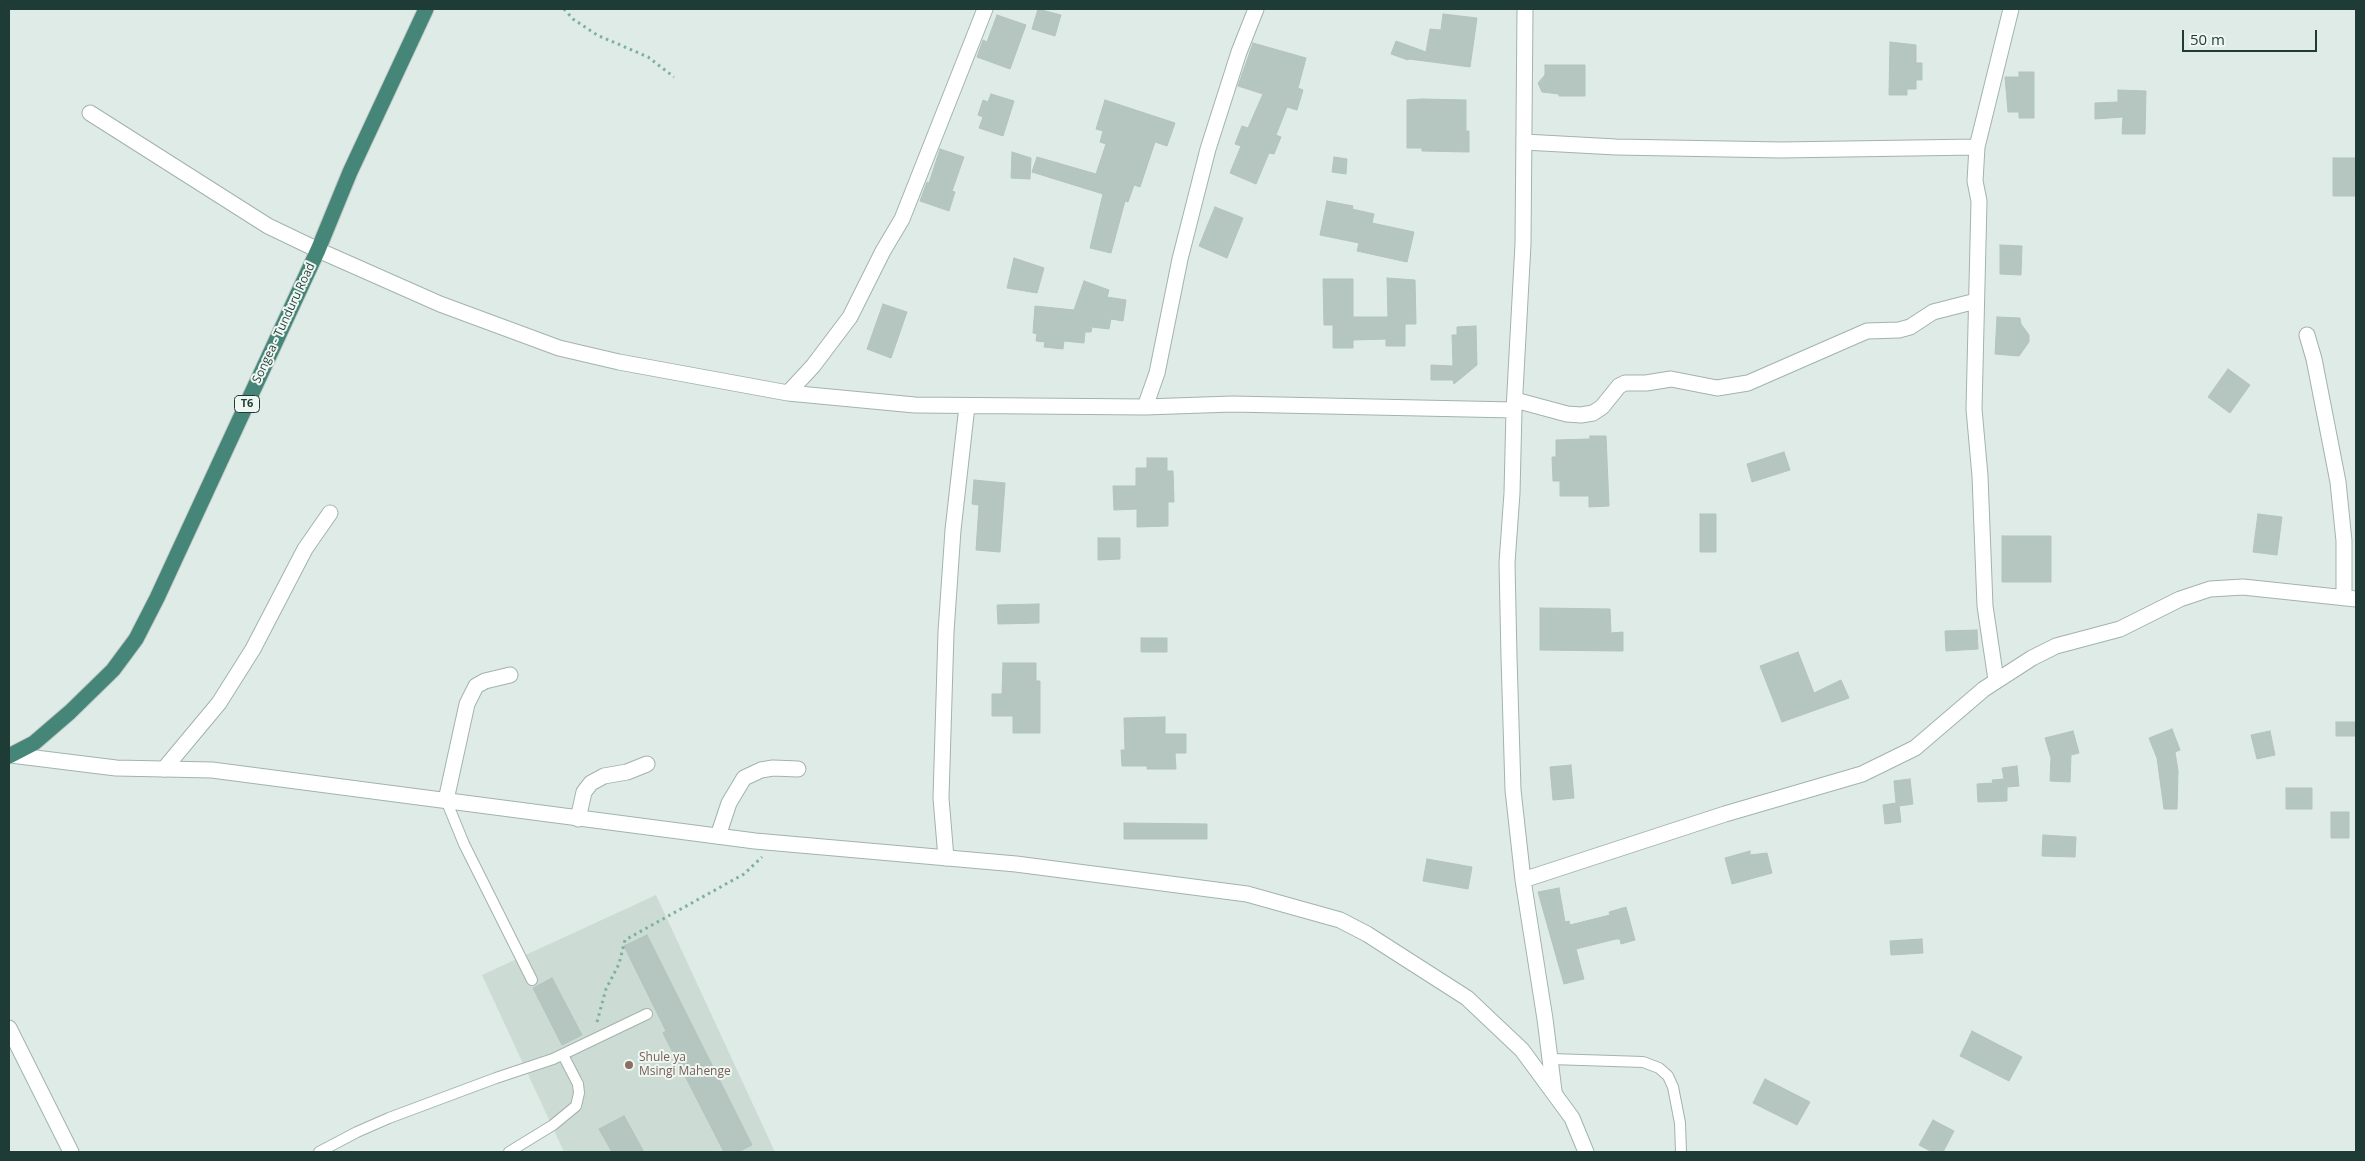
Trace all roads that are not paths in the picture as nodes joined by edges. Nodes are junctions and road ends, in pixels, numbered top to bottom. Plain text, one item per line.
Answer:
1 (426, 9) edge
2 (985, 9) edge
3 (1256, 9) edge
4 (1525, 9) edge
5 (2011, 9) edge
6 (90, 113) dead end
7 (1524, 142) junction
8 (1977, 148) junction
9 (318, 250) junction
10 (1976, 301) junction
11 (2307, 335) dead end
12 (788, 393) junction
13 (1514, 405) junction
14 (967, 406) junction
15 (1145, 407) junction
16 (330, 513) dead end
17 (2350, 599) edge
18 (510, 675) dead end
19 (1996, 680) junction
20 (10, 756) edge
21 (647, 764) dead end
22 (164, 769) junction
23 (798, 769) dead end
24 (446, 800) junction
25 (578, 819) junction
26 (718, 836) junction
27 (946, 858) junction
28 (1523, 880) junction
29 (532, 980) dead end
30 (647, 1014) dead end
31 (9, 1028) edge
32 (563, 1055) junction
33 (1551, 1060) junction
34 (1554, 1091) junction
35 (65, 1149) edge
36 (319, 1152) edge
37 (509, 1152) edge
38 (1586, 1152) edge
39 (1681, 1152) edge

1 - 9 highway, Songea - Tunduru Road / T6
2 - 12 street
3 - 15 street
4 - 7 street
5 - 8 street
6 - 9 street
7 - 8 street
7 - 13 street
8 - 10 street
9 - 12 street
9 - 20 highway, Songea - Tunduru Road / T6
10 - 13 street
10 - 19 street
11 - 17 street
12 - 14 street
13 - 15 street
13 - 28 street
14 - 15 street
14 - 27 street
16 - 22 street
17 - 19 street
18 - 24 street
19 - 28 street
20 - 22 street
21 - 25 street
22 - 24 street
23 - 26 street
24 - 25 street
24 - 29 lane
25 - 26 street
26 - 27 street
27 - 34 street
28 - 33 street
30 - 32 lane
31 - 35 street
32 - 36 lane
32 - 37 lane
33 - 34 street
33 - 39 lane
34 - 38 street

